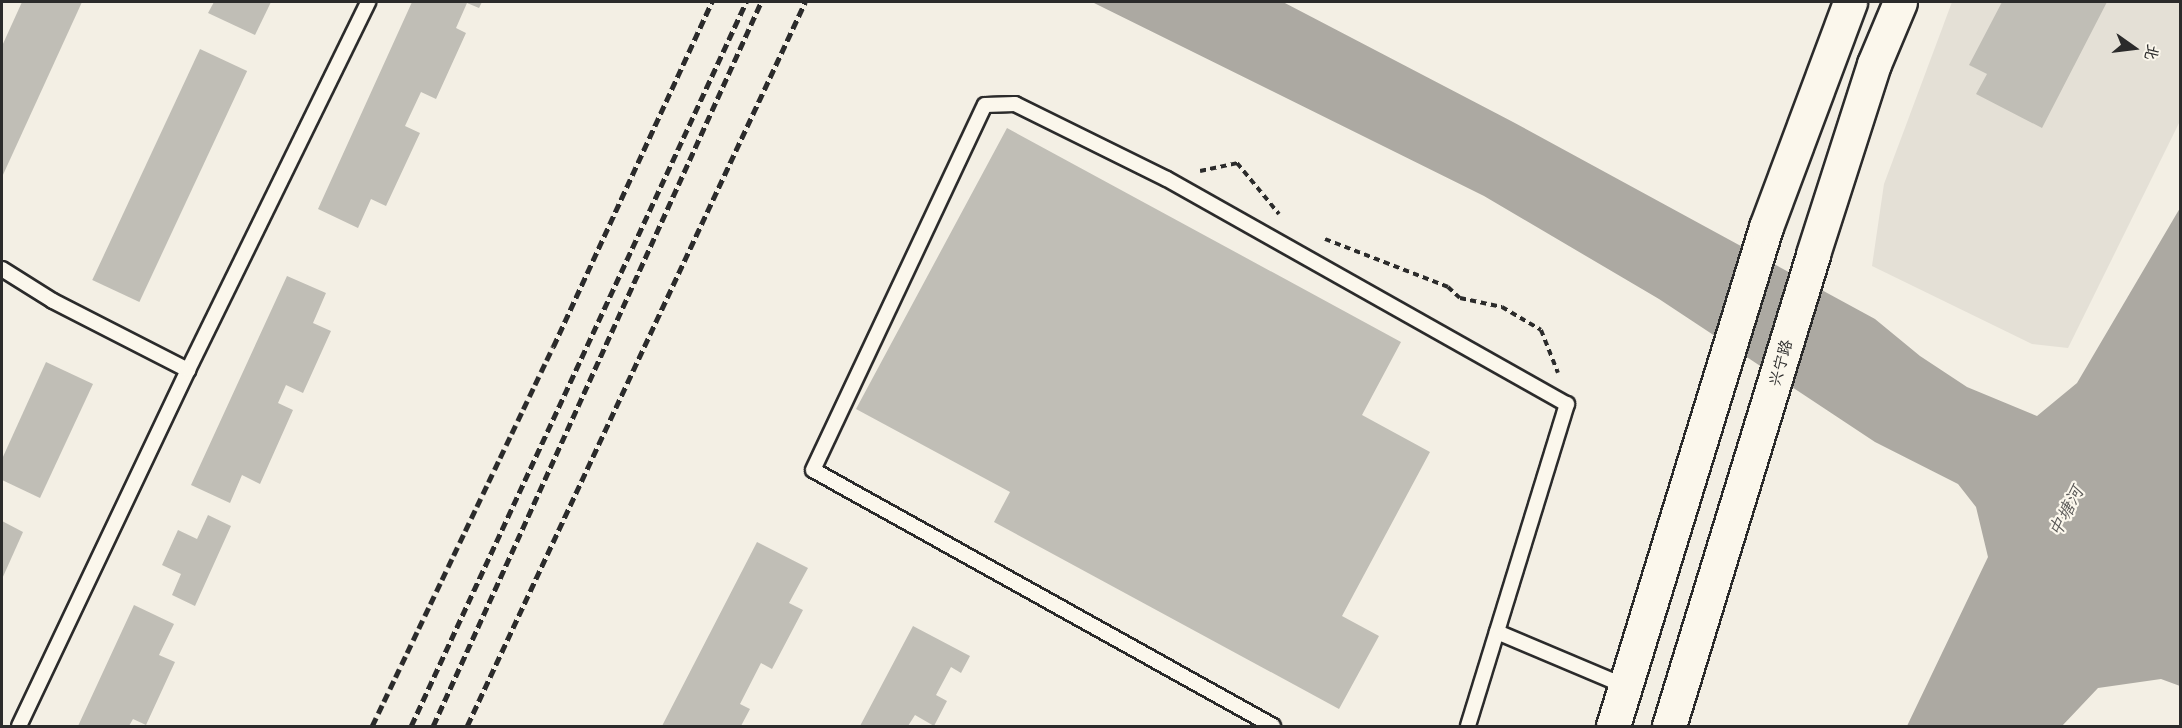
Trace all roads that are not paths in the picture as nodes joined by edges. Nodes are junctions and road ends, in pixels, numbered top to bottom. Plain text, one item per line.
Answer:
1 (368, 2) edge
2 (1850, 2) edge
3 (1900, 2) edge
4 (2, 269) edge
5 (188, 370) junction
6 (1497, 632) junction
7 (1626, 686) junction
8 (20, 726) edge
9 (1273, 726) edge
10 (1468, 726) edge
11 (1613, 726) edge
12 (1670, 726) edge

1 - 5 lane
2 - 7 main road
3 - 12 main road, 兴宁路
4 - 5 lane
5 - 8 lane
6 - 7 lane
6 - 9 lane
6 - 10 lane
7 - 11 main road

